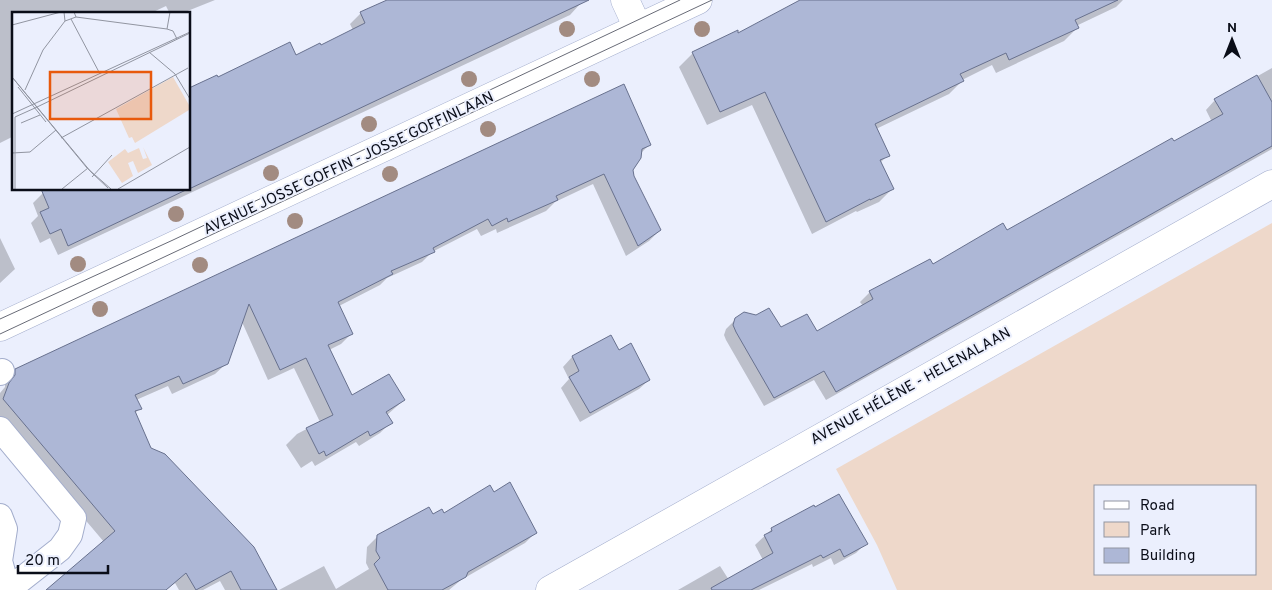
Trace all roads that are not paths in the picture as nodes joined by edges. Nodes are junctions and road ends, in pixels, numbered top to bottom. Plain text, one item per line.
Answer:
1 (625, 0) edge
2 (698, 0) edge
3 (638, 28) junction
4 (1272, 184) edge
5 (0, 327) edge
6 (0, 429) edge
7 (0, 516) edge
8 (8, 590) edge
9 (550, 590) edge

1 - 3 street
2 - 3 street, AVENUE JOSSE GOFFIN - JOSSE GOFFINLAAN
3 - 5 street, AVENUE JOSSE GOFFIN - JOSSE GOFFINLAAN
4 - 9 street, AVENUE HÉLÈNE - HELENALAAN
6 - 8 street
7 - 8 street

